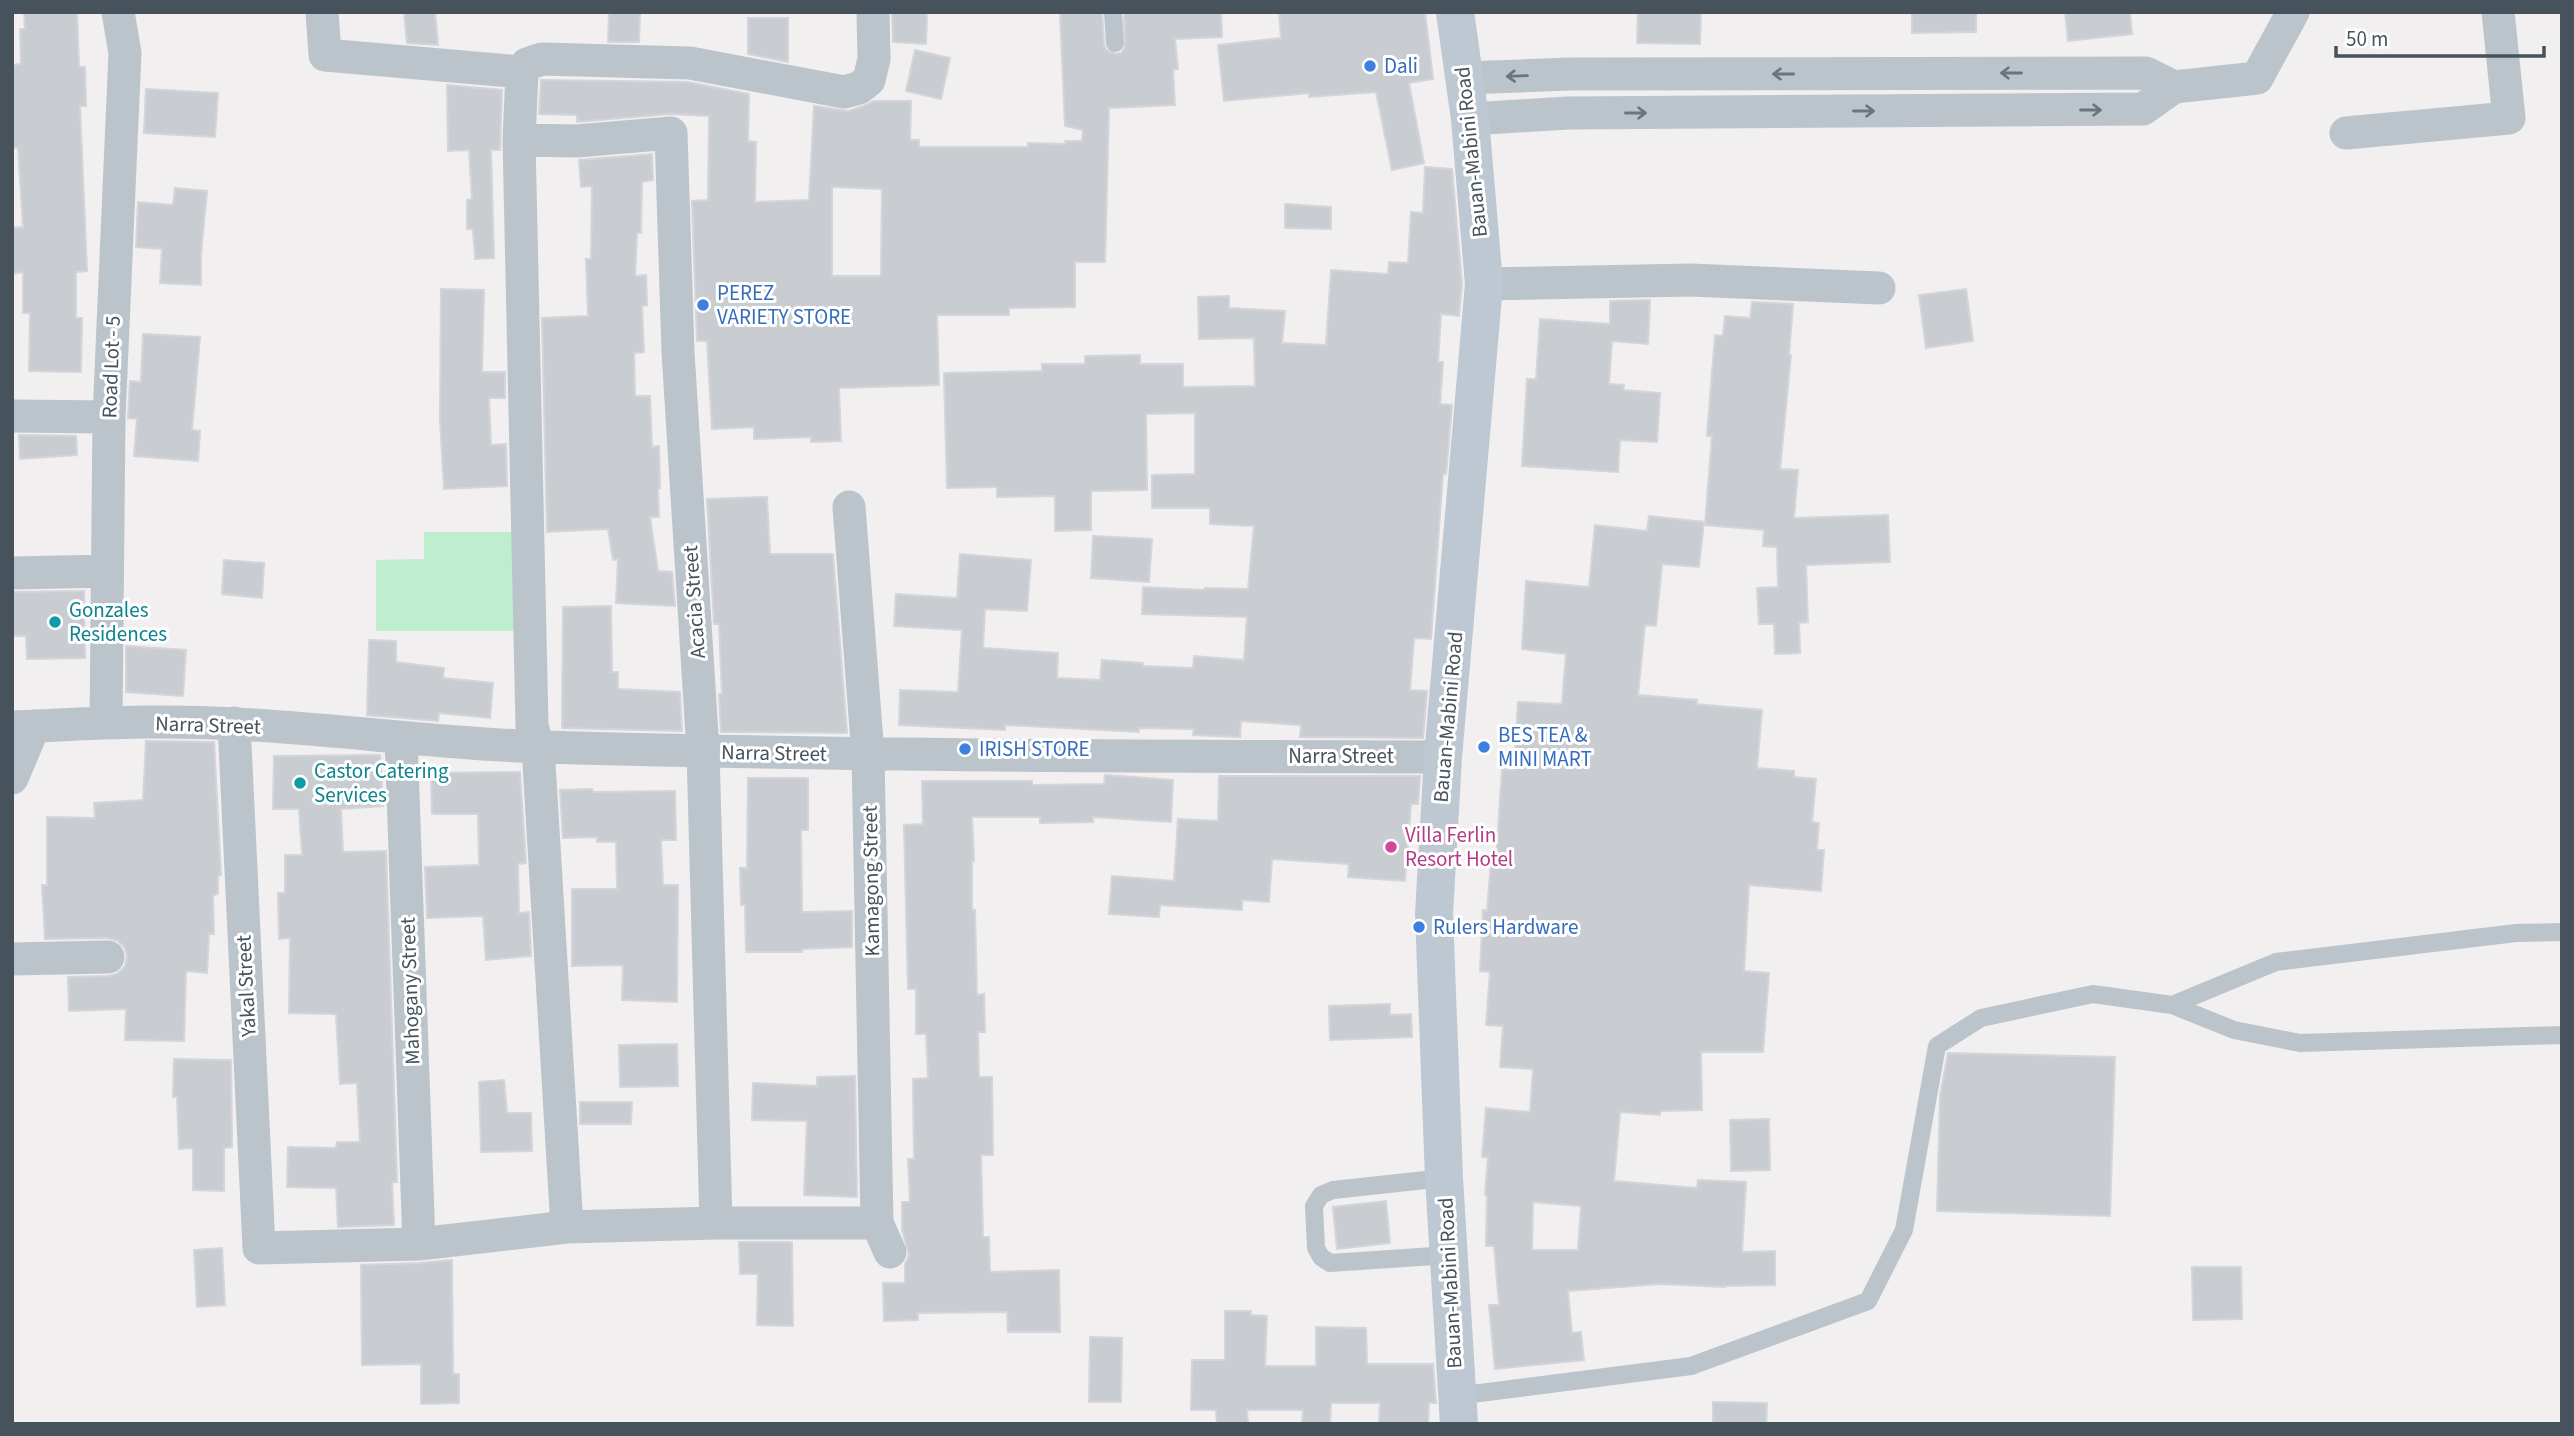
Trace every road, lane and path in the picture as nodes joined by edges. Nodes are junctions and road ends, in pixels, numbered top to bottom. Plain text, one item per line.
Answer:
1 (118, 12) edge
2 (322, 12) edge
3 (873, 12) edge
4 (1113, 12) edge
5 (1455, 12) edge
6 (2498, 12) edge
7 (2298, 13) edge
8 (1115, 43) dead end
9 (522, 72) junction
10 (1464, 78) junction
11 (2174, 87) junction
12 (1470, 119) junction
13 (2346, 133) dead end
14 (519, 140) junction
15 (1483, 284) junction
16 (1879, 288) dead end
17 (12, 416) edge
18 (109, 417) junction
19 (849, 507) dead end
20 (107, 570) junction
21 (12, 573) edge
22 (106, 723) junction
23 (233, 723) junction
24 (23, 727) edge
25 (401, 739) junction
26 (538, 747) junction
27 (703, 751) junction
28 (868, 755) junction
29 (1443, 757) junction
30 (12, 778) edge
31 (2562, 932) edge
32 (108, 957) dead end
33 (12, 959) edge
34 (2172, 1005) junction
35 (2562, 1034) edge
36 (1444, 1178) junction
37 (716, 1223) junction
38 (567, 1227) junction
39 (419, 1244) junction
40 (1449, 1255) junction
41 (1457, 1410) edge

1 - 18 street, Road Lot - 5
2 - 9 street
3 - 9 street
4 - 8 lane
5 - 10 main road, Bauan-Mabini Road
6 - 13 street
7 - 11 street
9 - 14 street
11 -> 10 street
10 - 12 main road, Bauan-Mabini Road
12 -> 11 street
12 - 15 main road, Bauan-Mabini Road
14 - 26 street
14 - 27 street, Acacia Street
15 - 16 street
15 - 29 main road, Bauan-Mabini Road
17 - 18 street
18 - 20 street, Road Lot - 5
19 - 28 street, Kamagong Street
20 - 21 street
20 - 22 street, Road Lot - 5
22 - 23 street, Narra Street
22 - 24 street, Narra Street
23 - 25 street, Narra Street
23 - 39 street, Yakal Street
24 - 30 street
25 - 26 street, Narra Street
25 - 39 street, Mahogany Street
26 - 27 street, Narra Street
26 - 38 street
27 - 28 street, Narra Street
27 - 37 street, Acacia Street
28 - 29 street, Narra Street
28 - 37 street, Kamagong Street
29 - 36 main road, Bauan-Mabini Road
31 - 34 lane
32 - 33 street
34 - 35 lane
34 - 41 lane
36 - 40 main road, Bauan-Mabini Road
36 - 40 lane
37 - 38 street
38 - 39 street
40 - 41 main road, Bauan-Mabini Road

